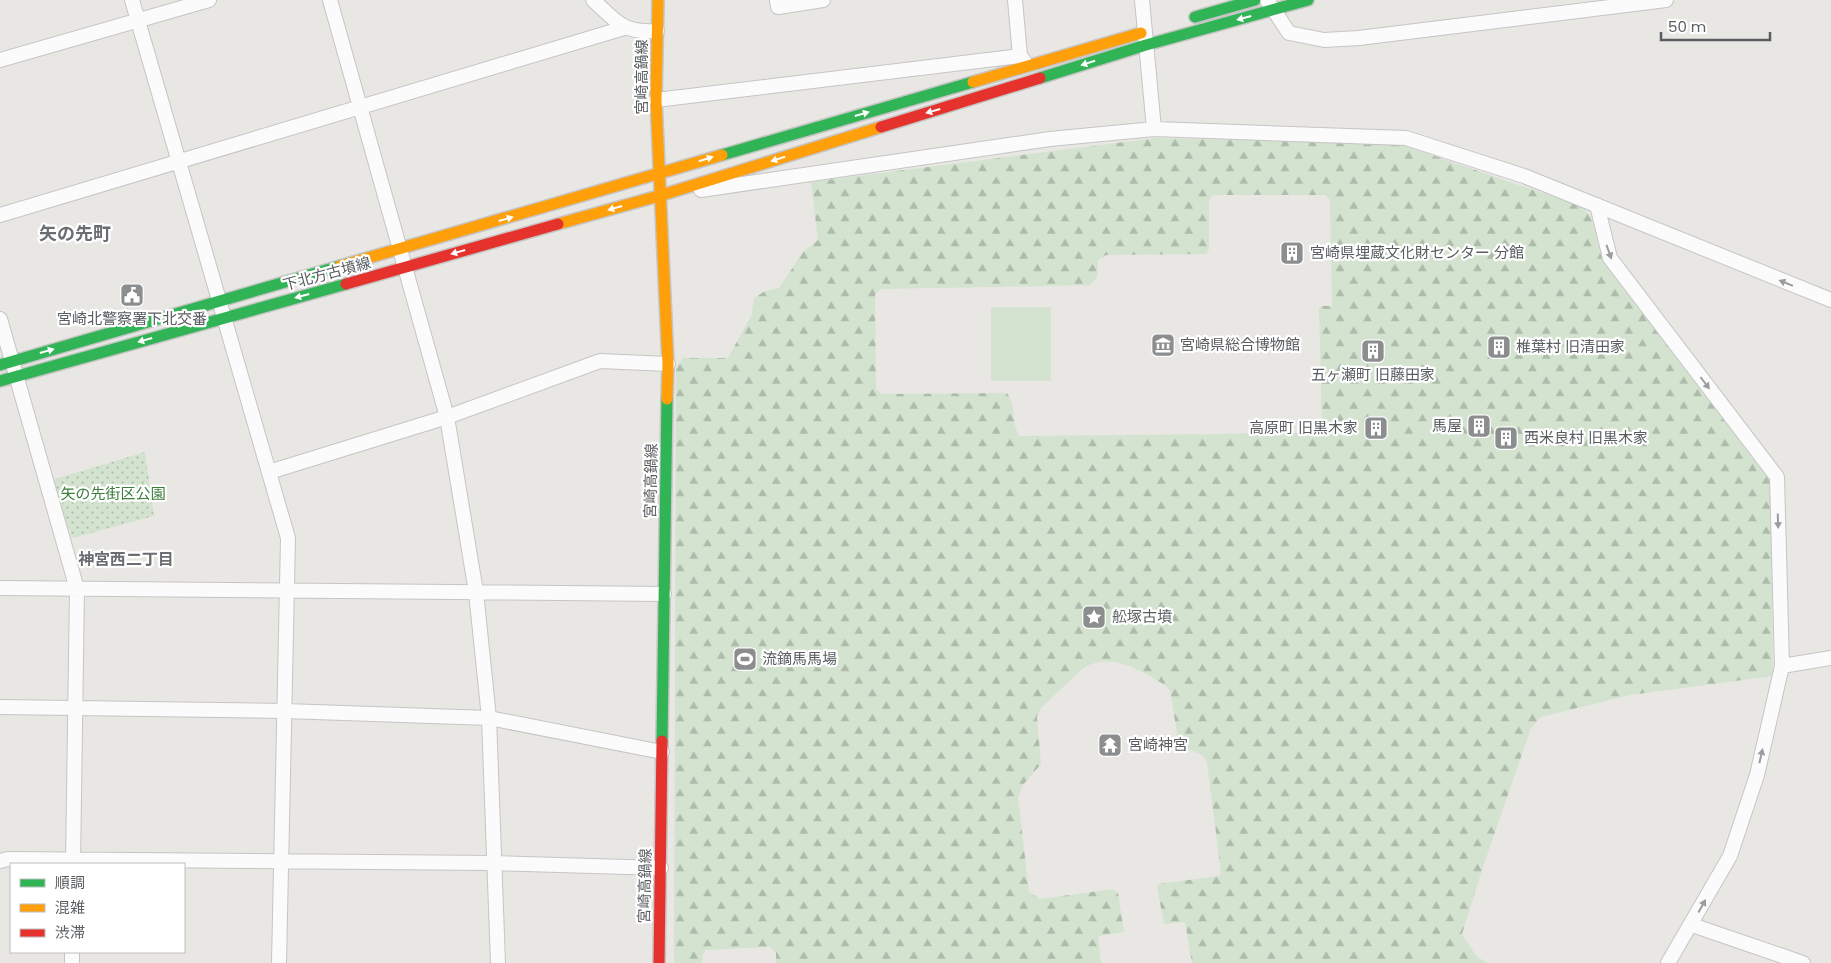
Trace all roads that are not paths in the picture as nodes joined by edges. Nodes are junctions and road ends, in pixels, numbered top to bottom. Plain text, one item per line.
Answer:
1 (132, 0) edge
2 (209, 0) edge
3 (330, 0) edge
4 (593, 0) edge
5 (658, 0) edge
6 (777, 0) edge
7 (823, 0) edge
8 (1015, 0) edge
9 (1142, 0) edge
10 (1255, 0) edge
11 (1308, 0) edge
12 (1666, 0) edge
13 (1271, 5) edge
14 (138, 20) junction
15 (1182, 21) dead end
16 (624, 28) junction
17 (657, 31) junction
18 (1148, 35) junction
19 (0, 60) edge
20 (1024, 60) junction
21 (656, 100) junction
22 (360, 107) junction
23 (1154, 129) junction
24 (179, 162) junction
25 (659, 174) junction
26 (662, 195) junction
27 (1597, 206) junction
28 (0, 215) edge
29 (401, 250) junction
30 (406, 267) junction
31 (1831, 300) edge
32 (220, 302) junction
33 (224, 318) junction
34 (0, 320) edge
35 (6, 363) edge
36 (668, 364) junction
37 (17, 376) junction
38 (0, 381) edge
39 (447, 417) junction
40 (269, 472) junction
41 (0, 588) edge
42 (77, 589) junction
43 (287, 590) junction
44 (476, 592) junction
45 (664, 594) junction
46 (1831, 658) edge
47 (1782, 666) junction
48 (0, 707) edge
49 (75, 707) junction
50 (285, 711) junction
51 (489, 718) junction
52 (662, 752) junction
53 (0, 860) edge
54 (73, 862) edge
55 (281, 862) junction
56 (493, 863) junction
57 (660, 868) junction
58 (1692, 925) junction
59 (279, 963) edge
60 (498, 963) edge
61 (659, 963) edge
62 (1668, 963) edge
63 (1803, 963) edge

1 - 14 street
2 - 14 street
3 - 22 street
4 - 16 street
5 - 17 main road, 宮崎高鍋線
6 - 7 street
8 - 20 street
9 - 18 street
10 - 15 main road
11 - 13 main road
12 - 13 street
13 -> 18 main road
14 - 19 street
14 - 24 street
16 - 17 street
16 - 22 street
17 - 21 main road, 宮崎高鍋線
18 - 20 main road, 下北方古墳線
18 - 23 street
18 -> 26 main road, 下北方古墳線
20 - 21 street
25 -> 20 main road, 下北方古墳線
21 - 25 main road, 宮崎高鍋線
22 - 24 street
22 - 29 street
23 - 26 street
23 - 27 street
24 - 28 street
24 - 32 street
25 - 26 main road, 宮崎高鍋線
29 -> 25 main road, 下北方古墳線
26 -> 30 main road, 下北方古墳線
26 - 36 main road, 宮崎高鍋線
31 -> 27 street
27 -> 47 street
29 - 30 street
29 - 32 main road, 下北方古墳線
30 -> 33 main road, 下北方古墳線
30 - 39 street
32 - 33 street
35 -> 32 main road, 下北方古墳線
33 -> 37 main road, 下北方古墳線
33 - 40 street
34 - 35 street
35 - 37 street
36 - 39 street
36 - 45 main road, 宮崎高鍋線
37 - 38 main road, 下北方古墳線
37 - 42 street
39 - 40 street
39 - 44 street
40 - 43 street
41 - 42 street
42 - 43 street
42 - 49 street
43 - 44 street
43 - 50 street
44 - 45 street
44 - 51 street
45 - 52 main road, 宮崎高鍋線
46 - 47 street
58 -> 47 street
48 - 49 street
49 - 50 street
49 - 54 street
50 - 51 street
50 - 55 street
51 - 52 street
51 - 56 street
52 - 57 main road, 宮崎高鍋線
53 - 54 street
54 - 55 street
55 - 56 street
55 - 59 street
56 - 57 street
56 - 60 street
57 - 61 main road, 宮崎高鍋線
58 - 62 street
58 - 63 street

